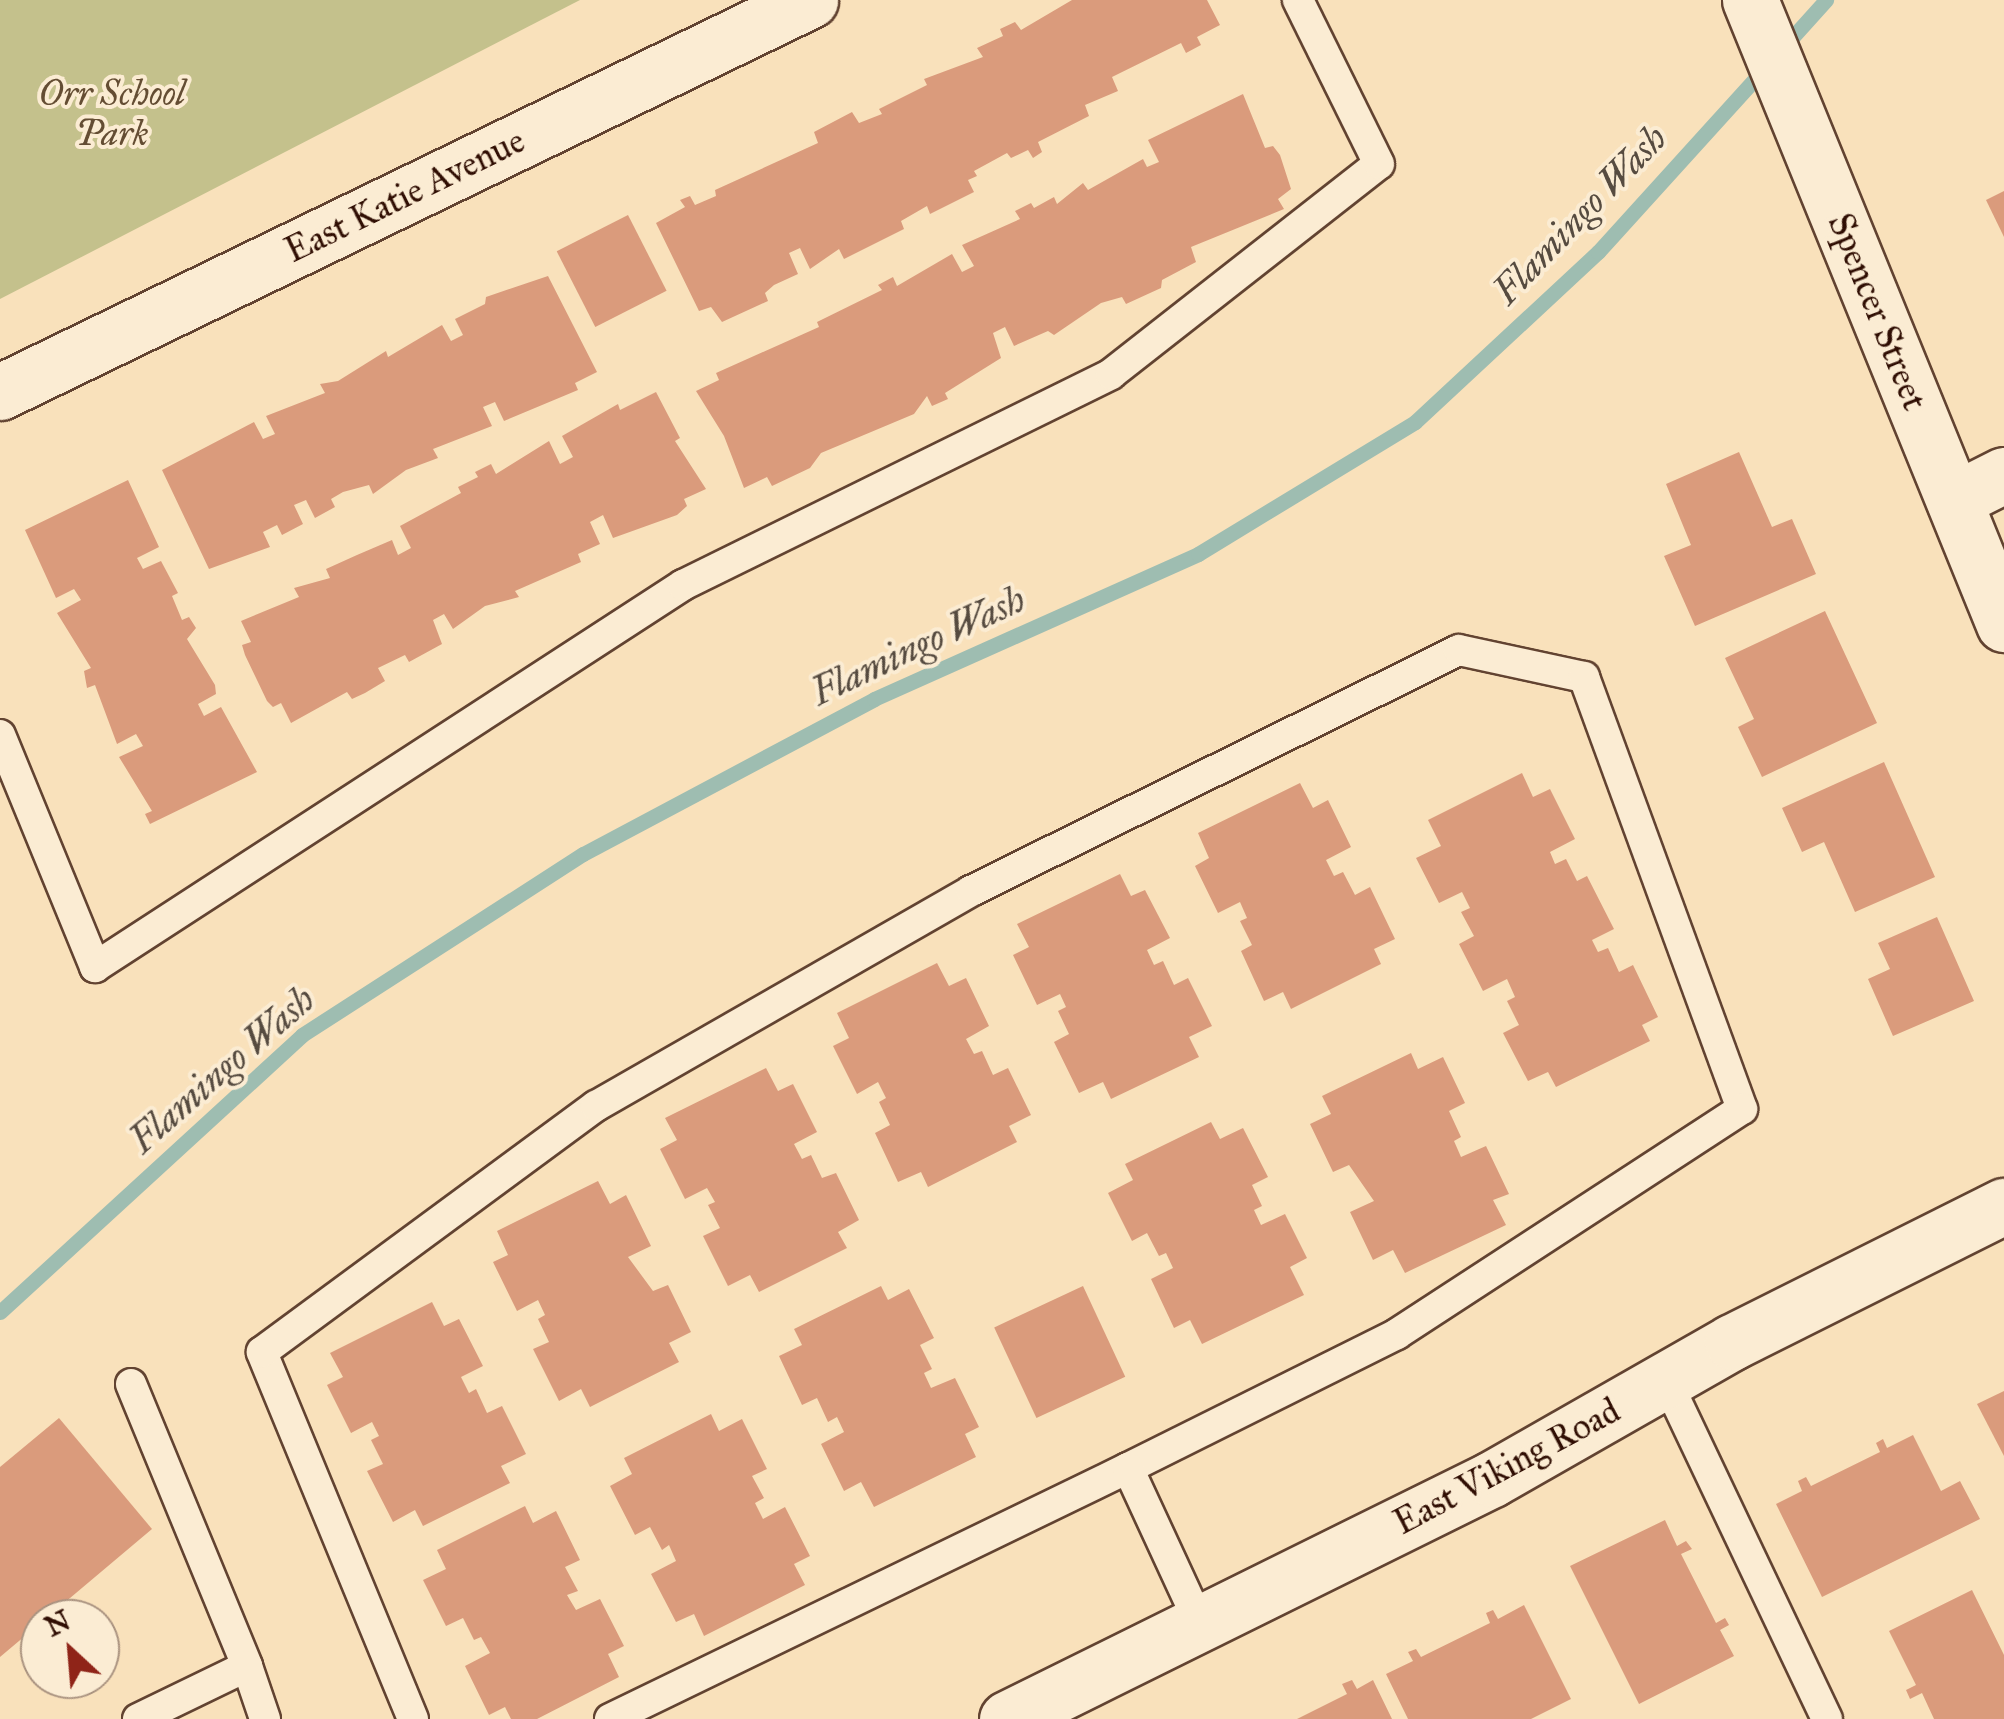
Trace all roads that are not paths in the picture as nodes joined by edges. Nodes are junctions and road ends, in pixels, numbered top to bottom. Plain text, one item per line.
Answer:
1 (810, 0) edge
2 (1298, 0) edge
3 (1750, 0) edge
4 (0, 392) edge
5 (2004, 475) edge
6 (1954, 500) junction
7 (2004, 624) edge
8 (0, 735) edge
9 (2004, 1206) edge
10 (1666, 1380) junction
11 (131, 1384) dead end
12 (1128, 1468) junction
13 (1200, 1624) junction
14 (246, 1666) junction
15 (138, 1719) edge
16 (266, 1719) edge
17 (413, 1719) edge
18 (610, 1719) edge
19 (1006, 1719) edge
20 (1828, 1719) edge

1 - 4 street, East Katie Avenue
2 - 8 lane
3 - 6 street, Spencer Street
5 - 6 street
6 - 7 street, Spencer Street
9 - 10 street, East Viking Road
10 - 13 street, East Viking Road
10 - 20 lane
11 - 14 lane
12 - 13 lane
12 - 17 lane
12 - 18 lane
13 - 19 street, East Viking Road
14 - 15 lane
14 - 16 lane

